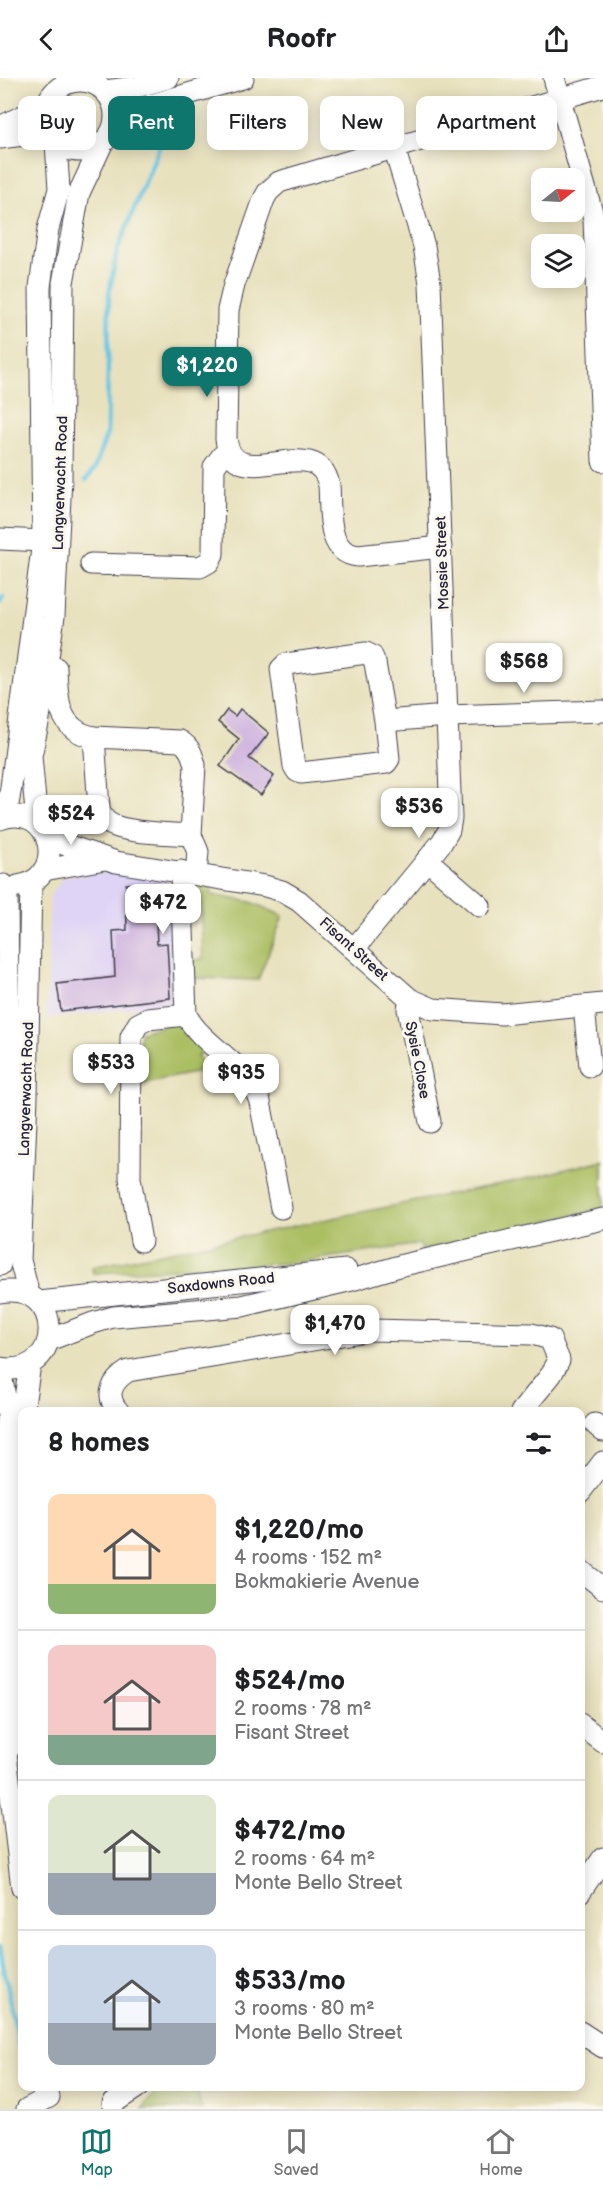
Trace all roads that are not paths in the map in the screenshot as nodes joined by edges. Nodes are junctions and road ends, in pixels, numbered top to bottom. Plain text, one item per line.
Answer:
1 (168, 78) edge
2 (243, 78) edge
3 (554, 78) edge
4 (99, 85) edge
5 (603, 86) edge
6 (53, 91) edge
7 (181, 96) edge
8 (108, 98) edge
9 (561, 98) junction
10 (0, 128) edge
11 (18, 136) edge
12 (0, 138) edge
13 (108, 138) edge
14 (404, 145) edge
15 (101, 146) junction
16 (96, 149) edge
17 (55, 150) edge
18 (69, 150) edge
19 (94, 150) edge
20 (387, 150) edge
21 (395, 150) edge
22 (599, 246) edge
23 (602, 426) edge
24 (229, 451) junction
25 (603, 461) edge
26 (0, 539) edge
27 (43, 541) junction
28 (441, 547) junction
29 (92, 564) dead end
30 (54, 616) junction
31 (603, 711) edge
32 (447, 716) junction
33 (385, 721) junction
34 (94, 737) junction
35 (0, 817) edge
36 (42, 829) junction
37 (191, 835) junction
38 (106, 859) junction
39 (427, 860) junction
40 (188, 872) junction
41 (38, 876) junction
42 (2, 884) edge
43 (480, 906) dead end
44 (354, 949) junction
45 (410, 999) junction
46 (594, 1006) edge
47 (186, 1015) junction
48 (590, 1066) dead end
49 (430, 1122) dead end
50 (281, 1208) dead end
51 (603, 1219) edge
52 (141, 1241) dead end
53 (0, 1265) edge
54 (403, 1265) junction
55 (0, 1292) edge
56 (34, 1298) junction
57 (49, 1340) junction
58 (30, 1364) junction
59 (0, 1368) edge
60 (24, 1407) edge
61 (116, 1407) edge
62 (525, 1407) edge
63 (603, 1462) edge
64 (585, 1485) edge
65 (585, 1574) edge
66 (603, 1588) edge
67 (585, 1728) edge
68 (603, 1742) edge
69 (18, 1856) edge
70 (603, 1858) edge
71 (585, 1885) edge
72 (585, 2035) edge
73 (603, 2047) edge
74 (128, 2091) edge
75 (51, 2097) edge
76 (111, 2099) edge
77 (27, 2109) edge

1 - 4 street
2 - 7 street
3 - 9 street
4 - 6 street
4 - 8 street
5 - 9 street
6 - 10 street
9 - 14 street
9 - 22 street
11 - 12 street
13 - 15 street
15 - 16 street
15 - 30 street, Langverwacht Road
17 - 27 street, Langverwacht Road
18 - 19 street
20 - 24 street
21 - 28 street, Mossie Street
22 - 23 street
23 - 25 street
24 - 28 street
24 - 29 street
26 - 27 street
27 - 35 street, Langverwacht Road
28 - 32 street, Mossie Street
30 - 34 street
30 - 36 street, Langverwacht Road
31 - 32 street
32 - 33 street
32 - 39 street, Mossie Street
33 - 33 street
34 - 37 street
34 - 37 street
35 - 36 street, Fisant Street
36 - 38 street, Fisant Street
36 - 41 street, Langverwacht Road
37 - 40 street
38 - 40 street, Fisant Street
38 - 41 street, Fisant Street
39 - 43 street
39 - 44 street, Mossie Street
40 - 44 street, Fisant Street
40 - 47 street
41 - 42 street, Fisant Street
41 - 56 street, Langverwacht Road
42 - 53 street, Langverwacht Road
44 - 45 street, Fisant Street
45 - 46 street, Fisant Street
45 - 49 street, Sysie Close
46 - 48 street
47 - 50 street
47 - 52 street
51 - 54 street, Saxdowns Road
54 - 56 street, Saxdowns Road
54 - 57 street, Saxdowns Road
55 - 56 street, Saxdowns Road
56 - 57 street, Langverwacht Road
57 - 58 street
58 - 59 street
58 - 60 street
59 - 69 street
61 - 62 street
63 - 64 street
65 - 66 street
67 - 68 street
70 - 71 street
72 - 73 street
74 - 76 street
75 - 77 street

